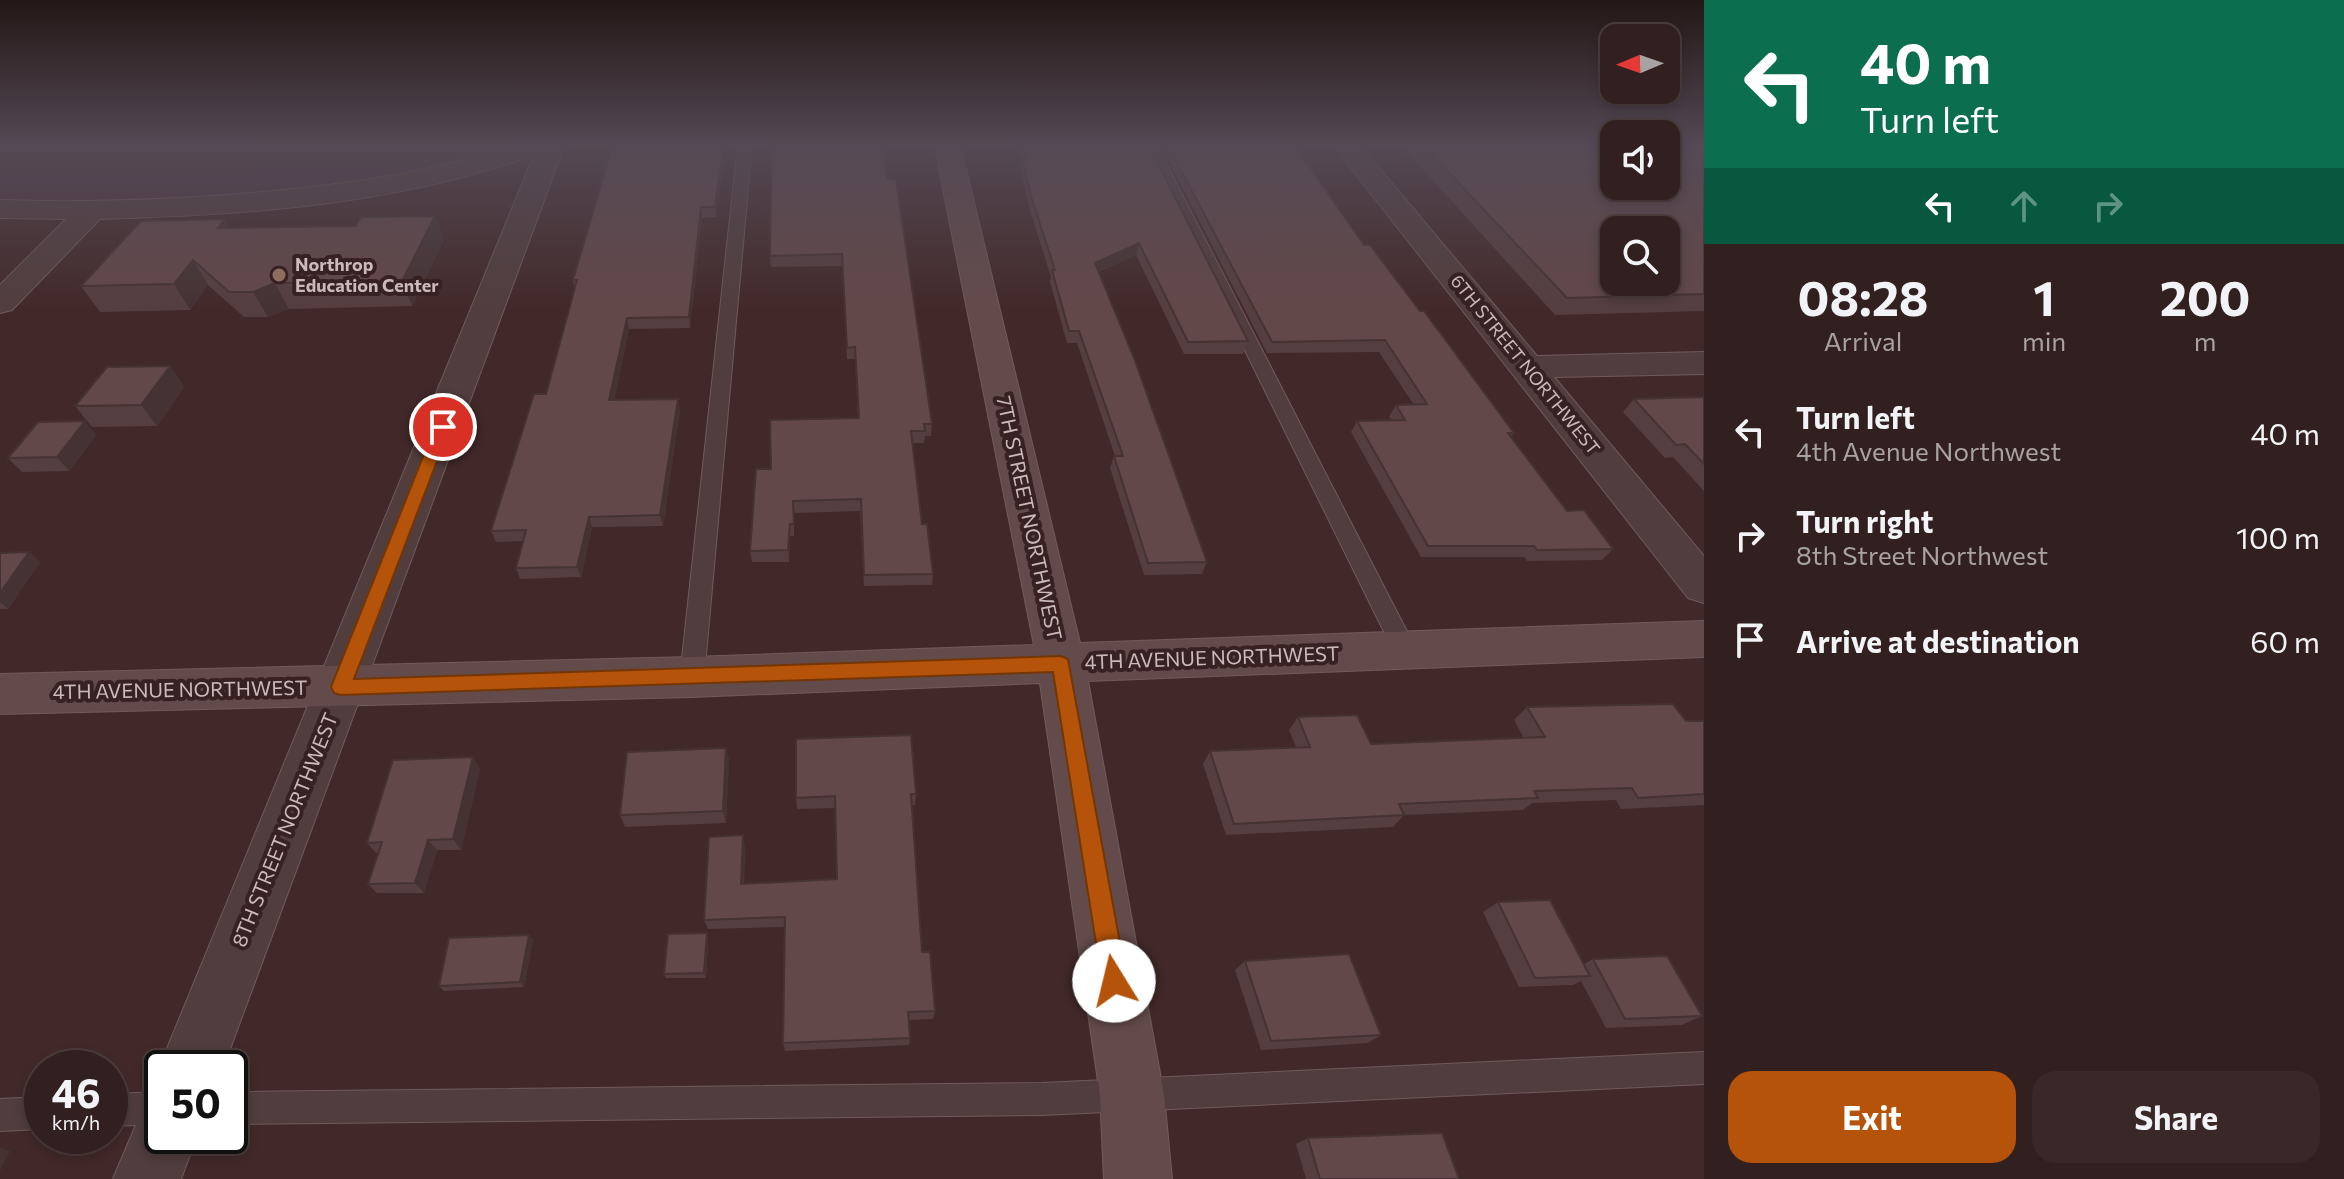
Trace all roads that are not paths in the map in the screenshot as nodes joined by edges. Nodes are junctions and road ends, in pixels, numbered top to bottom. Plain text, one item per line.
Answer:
1 (266, 199) edge
2 (531, 199) edge
3 (740, 199) edge
4 (959, 199) edge
5 (1177, 199) edge
6 (1390, 199) edge
7 (0, 209) edge
8 (92, 210) junction
9 (0, 303) edge
10 (1704, 363) edge
11 (1528, 367) junction
12 (1704, 586) edge
13 (1704, 639) edge
14 (1404, 649) junction
15 (1061, 664) junction
16 (692, 677) junction
17 (341, 687) junction
18 (0, 694) edge
19 (198, 1050) edge
20 (1704, 1068) edge
21 (1132, 1095) junction
22 (248, 1108) edge
23 (24, 1114) edge
24 (0, 1115) edge
25 (157, 1154) edge
26 (147, 1179) edge
27 (1138, 1179) edge

1 - 8 street
2 - 17 street, 8TH STREET NORTHWEST
3 - 16 lane
4 - 15 main road, 7TH STREET NORTHWEST
5 - 14 lane
6 - 11 street, 6TH STREET NORTHWEST
7 - 8 street
8 - 9 street
10 - 11 street
11 - 12 street, 6TH STREET NORTHWEST
13 - 14 main road, 4TH AVENUE NORTHWEST
14 - 15 main road, 4TH AVENUE NORTHWEST
15 - 16 main road, 4TH AVENUE NORTHWEST
15 - 21 main road, 7TH STREET NORTHWEST
16 - 17 main road, 4TH AVENUE NORTHWEST
17 - 18 main road, 4TH AVENUE NORTHWEST
17 - 19 street, 8TH STREET NORTHWEST
20 - 21 lane
21 - 22 lane
21 - 27 main road, 7TH STREET NORTHWEST
23 - 24 lane
25 - 26 street

